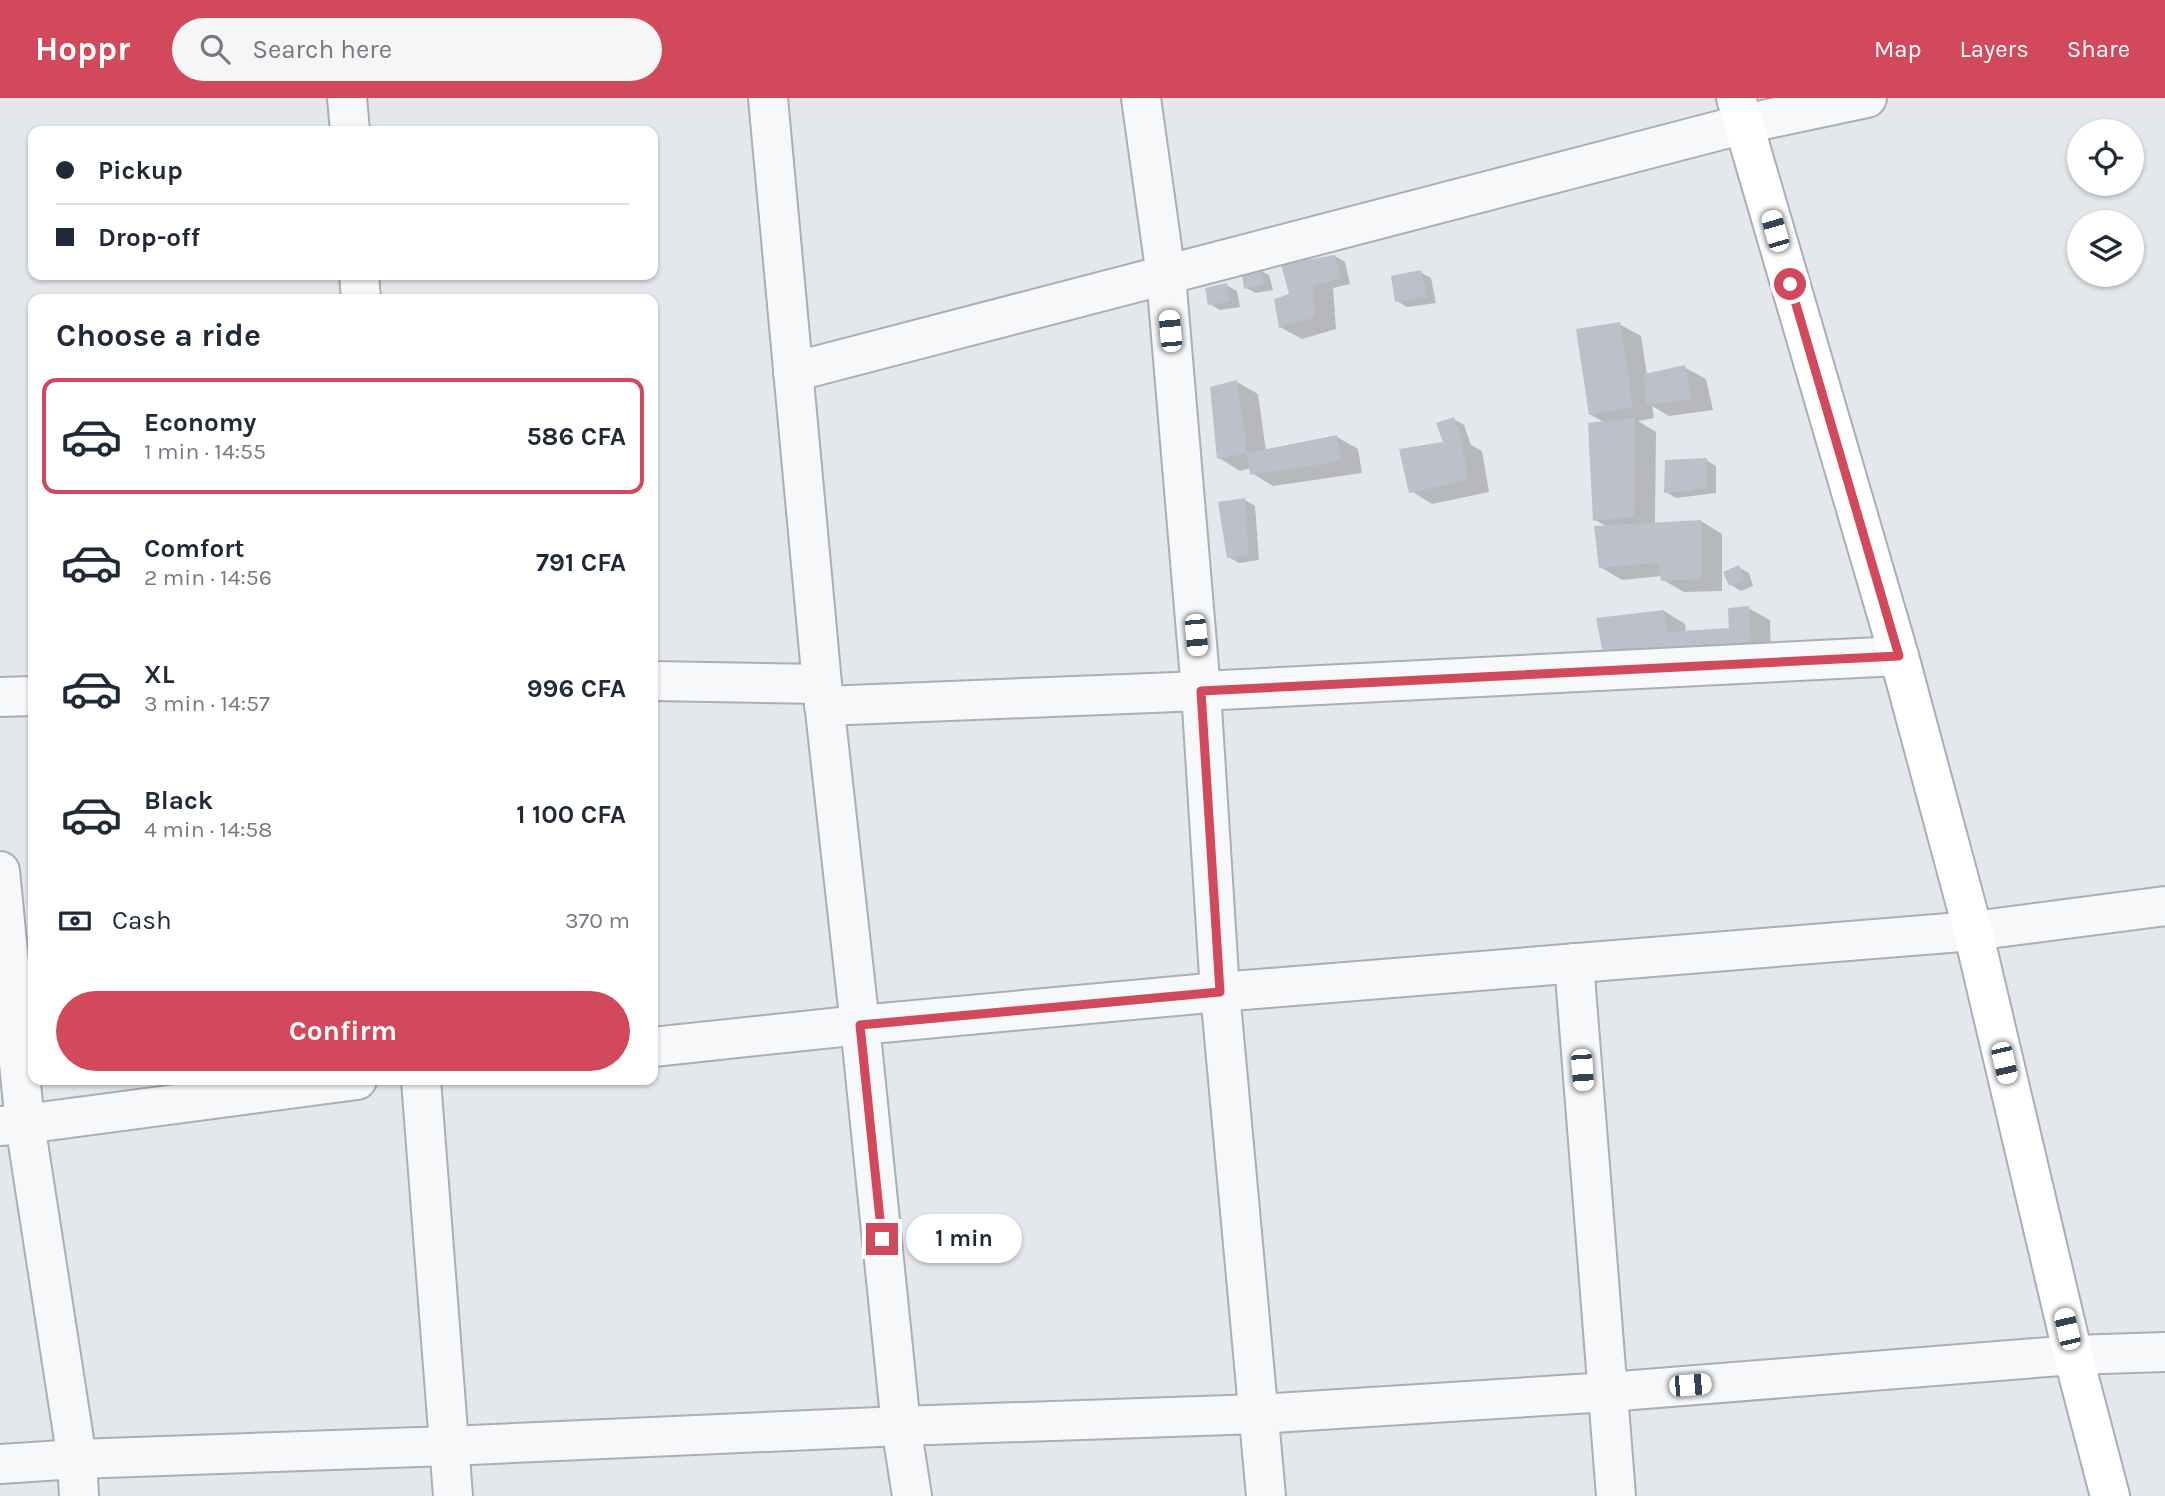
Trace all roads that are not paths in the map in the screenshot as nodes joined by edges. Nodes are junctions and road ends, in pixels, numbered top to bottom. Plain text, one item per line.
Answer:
1 (347, 98) edge
2 (768, 98) edge
3 (1141, 98) edge
4 (1867, 98) edge
5 (1740, 111) edge
6 (350, 126) edge
7 (1166, 276) junction
8 (793, 372) junction
9 (1899, 656) junction
10 (658, 681) edge
11 (1201, 691) junction
12 (823, 695) junction
13 (28, 696) edge
14 (0, 697) edge
15 (0, 871) edge
16 (2165, 906) edge
17 (1973, 931) junction
18 (1574, 963) junction
19 (1220, 992) junction
20 (860, 1025) junction
21 (658, 1046) edge
22 (319, 1085) edge
23 (421, 1085) edge
24 (12, 1125) edge
25 (2165, 1352) edge
26 (2073, 1355) junction
27 (1608, 1392) junction
28 (1259, 1414) junction
29 (901, 1426) junction
30 (448, 1446) junction
31 (77, 1459) junction
32 (0, 1464) edge
33 (79, 1496) edge
34 (453, 1496) edge
35 (912, 1496) edge
36 (1266, 1496) edge
37 (1616, 1496) edge
38 (2110, 1496) edge

1 - 6 street
2 - 8 street
3 - 7 street
4 - 5 street
5 - 7 street
5 - 9 main road
7 - 8 street
7 - 11 street
8 - 12 street
9 - 11 street
9 - 17 main road
10 - 12 street
11 - 12 street
11 - 19 street
12 - 20 street
13 - 14 street
15 - 24 street
16 - 17 street
17 - 18 street
17 - 26 main road
18 - 19 street
18 - 27 street
19 - 20 street
19 - 28 street
20 - 21 street
20 - 29 street
22 - 24 street
23 - 30 street
24 - 31 street
25 - 26 street
26 - 27 street
26 - 38 main road
27 - 28 street
27 - 37 street
28 - 29 street
28 - 36 street
29 - 30 street
29 - 35 street
30 - 31 street
30 - 34 street
31 - 32 street
31 - 33 street

